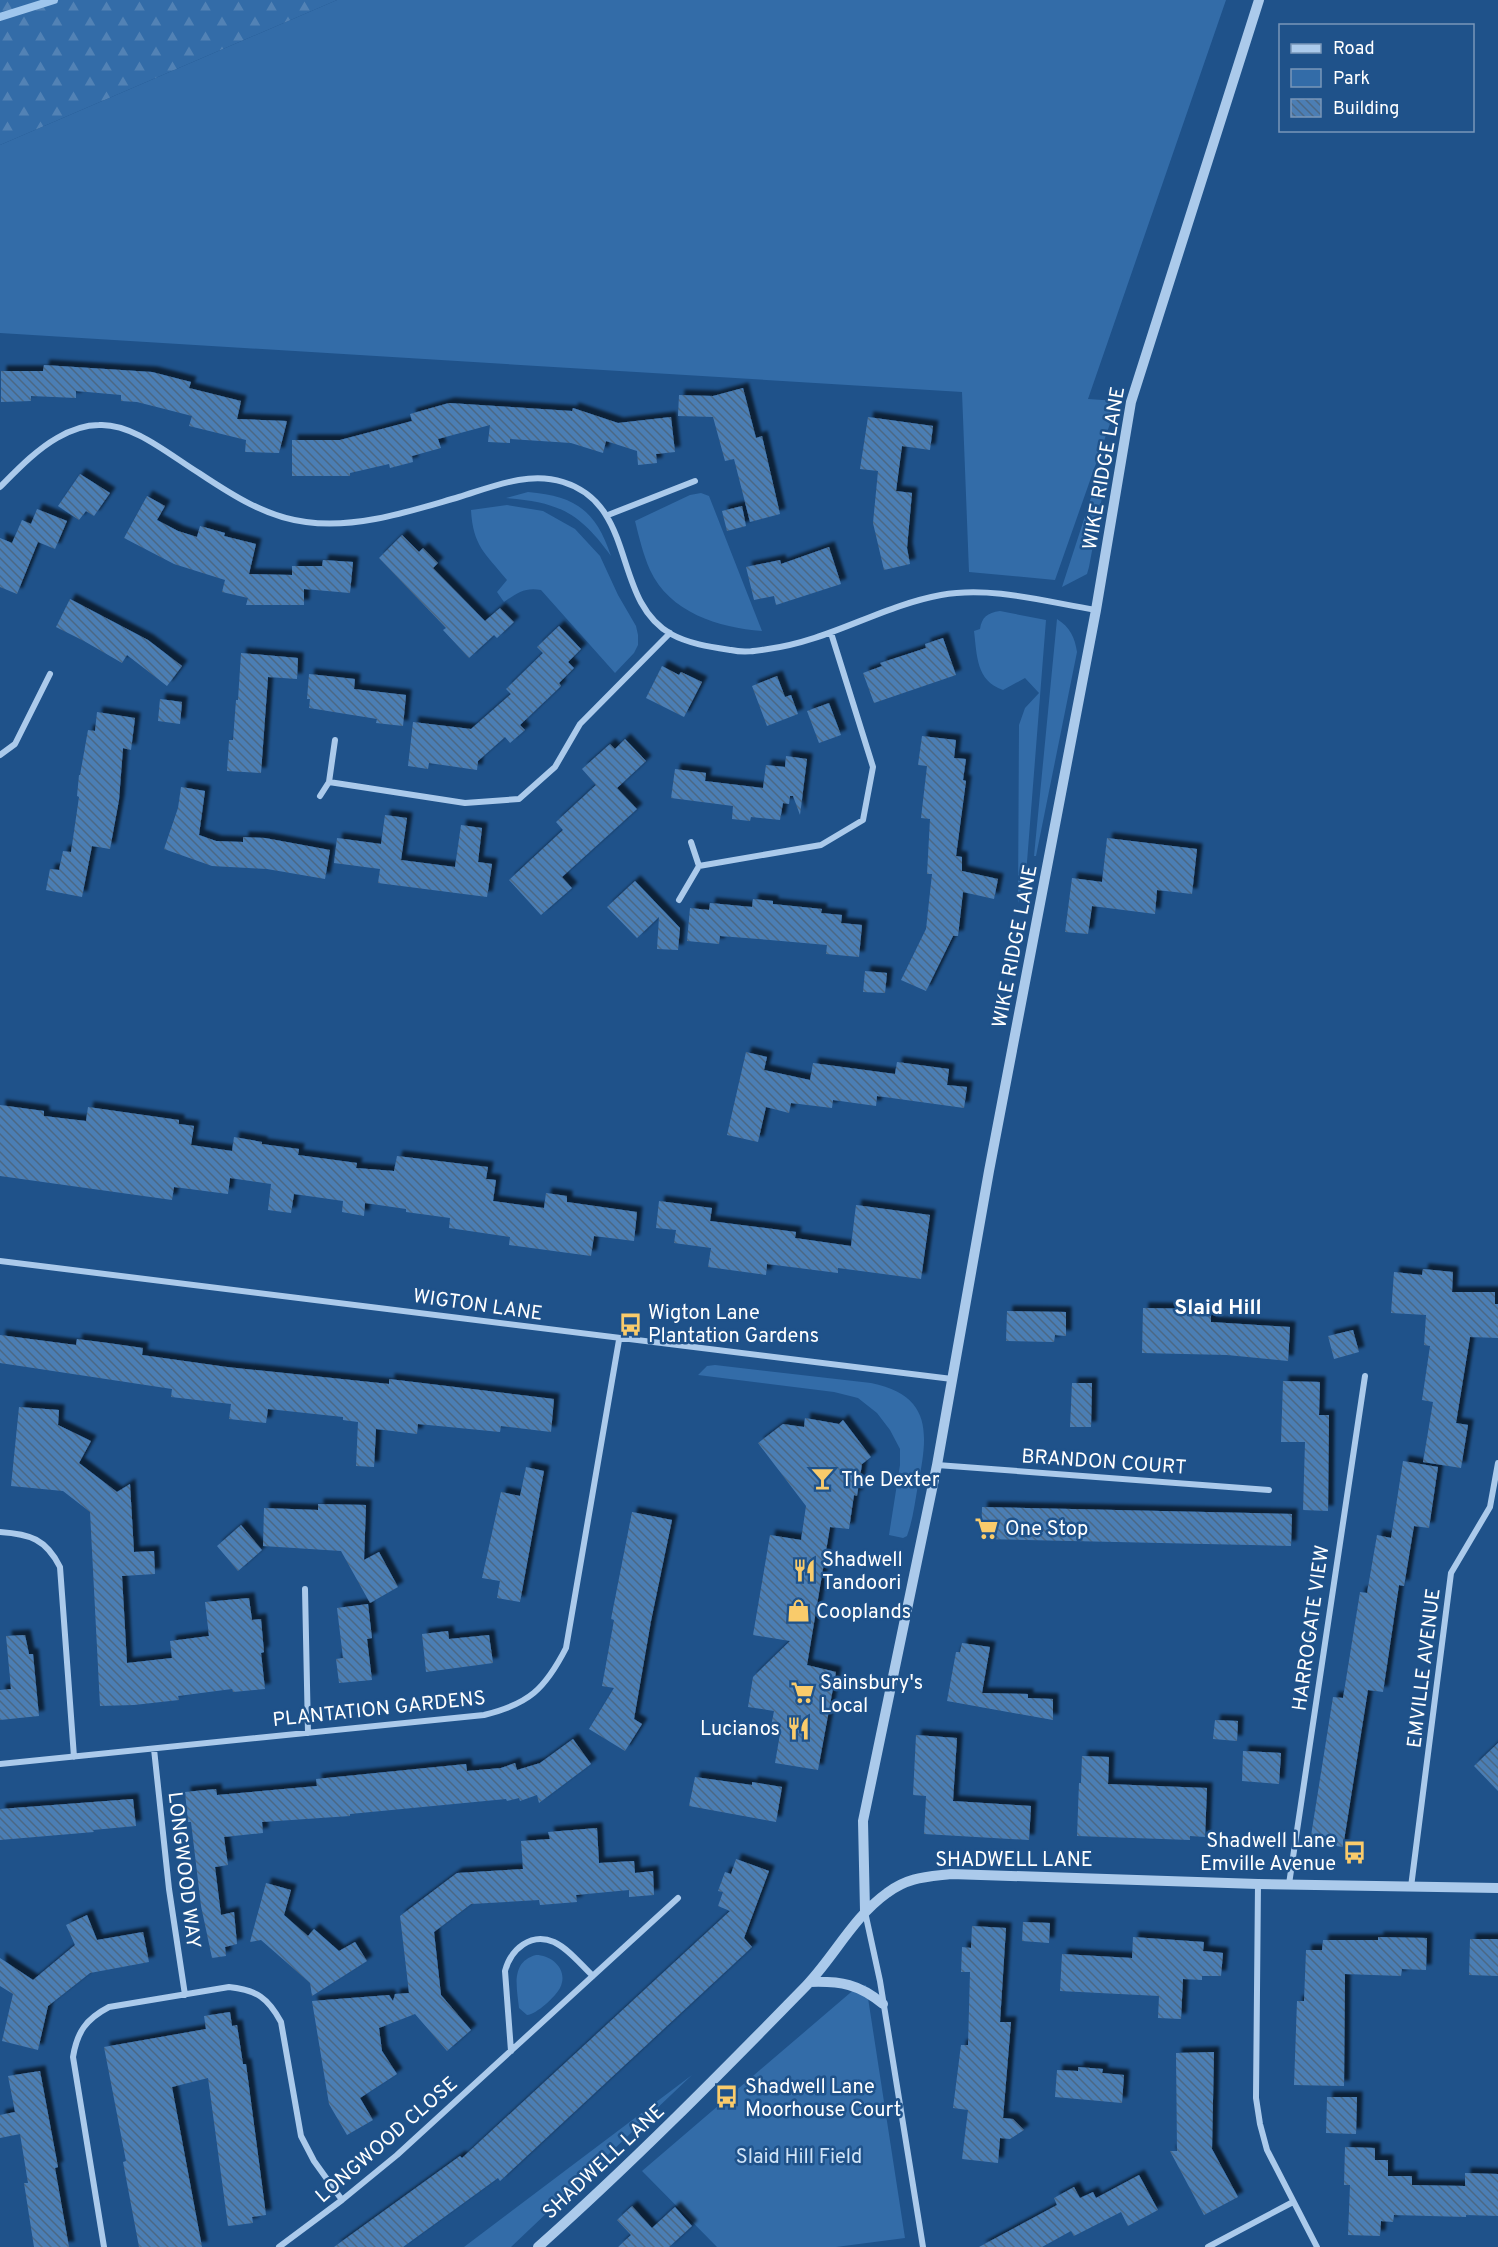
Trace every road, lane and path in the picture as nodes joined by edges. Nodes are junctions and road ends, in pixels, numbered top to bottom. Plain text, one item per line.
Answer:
1 (1259, 0) edge
2 (695, 481) dead end
3 (0, 487) edge
4 (608, 515) junction
5 (1096, 610) junction
6 (670, 633) junction
7 (831, 633) junction
8 (50, 674) dead end
9 (335, 740) dead end
10 (0, 755) edge
11 (329, 782) junction
12 (320, 796) dead end
13 (691, 842) dead end
14 (699, 866) junction
15 (679, 900) dead end
16 (0, 1262) edge
17 (619, 1340) junction
18 (1365, 1376) dead end
19 (952, 1378) junction
20 (1498, 1463) edge
21 (937, 1465) junction
22 (1269, 1490) dead end
23 (0, 1532) edge
24 (305, 1589) dead end
25 (308, 1733) junction
26 (154, 1749) junction
27 (74, 1757) junction
28 (0, 1764) edge
29 (1258, 1884) junction
30 (1289, 1884) junction
31 (1412, 1887) junction
32 (1498, 1888) edge
33 (678, 1898) dead end
34 (865, 1911) junction
35 (593, 1976) junction
36 (810, 1982) junction
37 (184, 1995) junction
38 (884, 2004) junction
39 (511, 2051) junction
40 (342, 2200) junction
41 (1293, 2202) junction
42 (104, 2247) edge
43 (279, 2247) edge
44 (538, 2247) edge
45 (923, 2247) edge
46 (1208, 2247) edge
47 (1317, 2247) edge

1 - 5 street, WIKE RIDGE LANE
2 - 4 street
3 - 4 street
4 - 6 street
5 - 7 street
5 - 19 street, WIKE RIDGE LANE
6 - 7 street
6 - 11 street
7 - 14 street
8 - 10 street
9 - 11 street
11 - 12 street
13 - 14 street
14 - 15 street
16 - 17 street, WIGTON LANE
17 - 19 street, WIGTON LANE
17 - 25 street, PLANTATION GARDENS
18 - 30 street, HARROGATE VIEW
19 - 21 street, WIKE RIDGE LANE
20 - 31 street, EMVILLE AVENUE
21 - 22 street, BRANDON COURT
21 - 34 street, WIKE RIDGE LANE
23 - 27 street
24 - 25 street
25 - 26 street, PLANTATION GARDENS
26 - 27 street, PLANTATION GARDENS
26 - 37 street, LONGWOOD WAY
27 - 28 street, PLANTATION GARDENS
29 - 30 street, SHADWELL LANE
29 - 34 street, SHADWELL LANE
29 - 41 street
30 - 31 street, SHADWELL LANE
31 - 32 street, SHADWELL LANE
33 - 35 street, LONGWOOD CLOSE
34 - 36 street, SHADWELL LANE
34 - 38 street
35 - 39 street, LONGWOOD CLOSE
35 - 39 street
36 - 38 street
36 - 44 street, SHADWELL LANE
37 - 40 street
37 - 42 street
38 - 45 street
39 - 40 street, LONGWOOD CLOSE
40 - 43 street, LONGWOOD CLOSE
41 - 46 street
41 - 47 street

